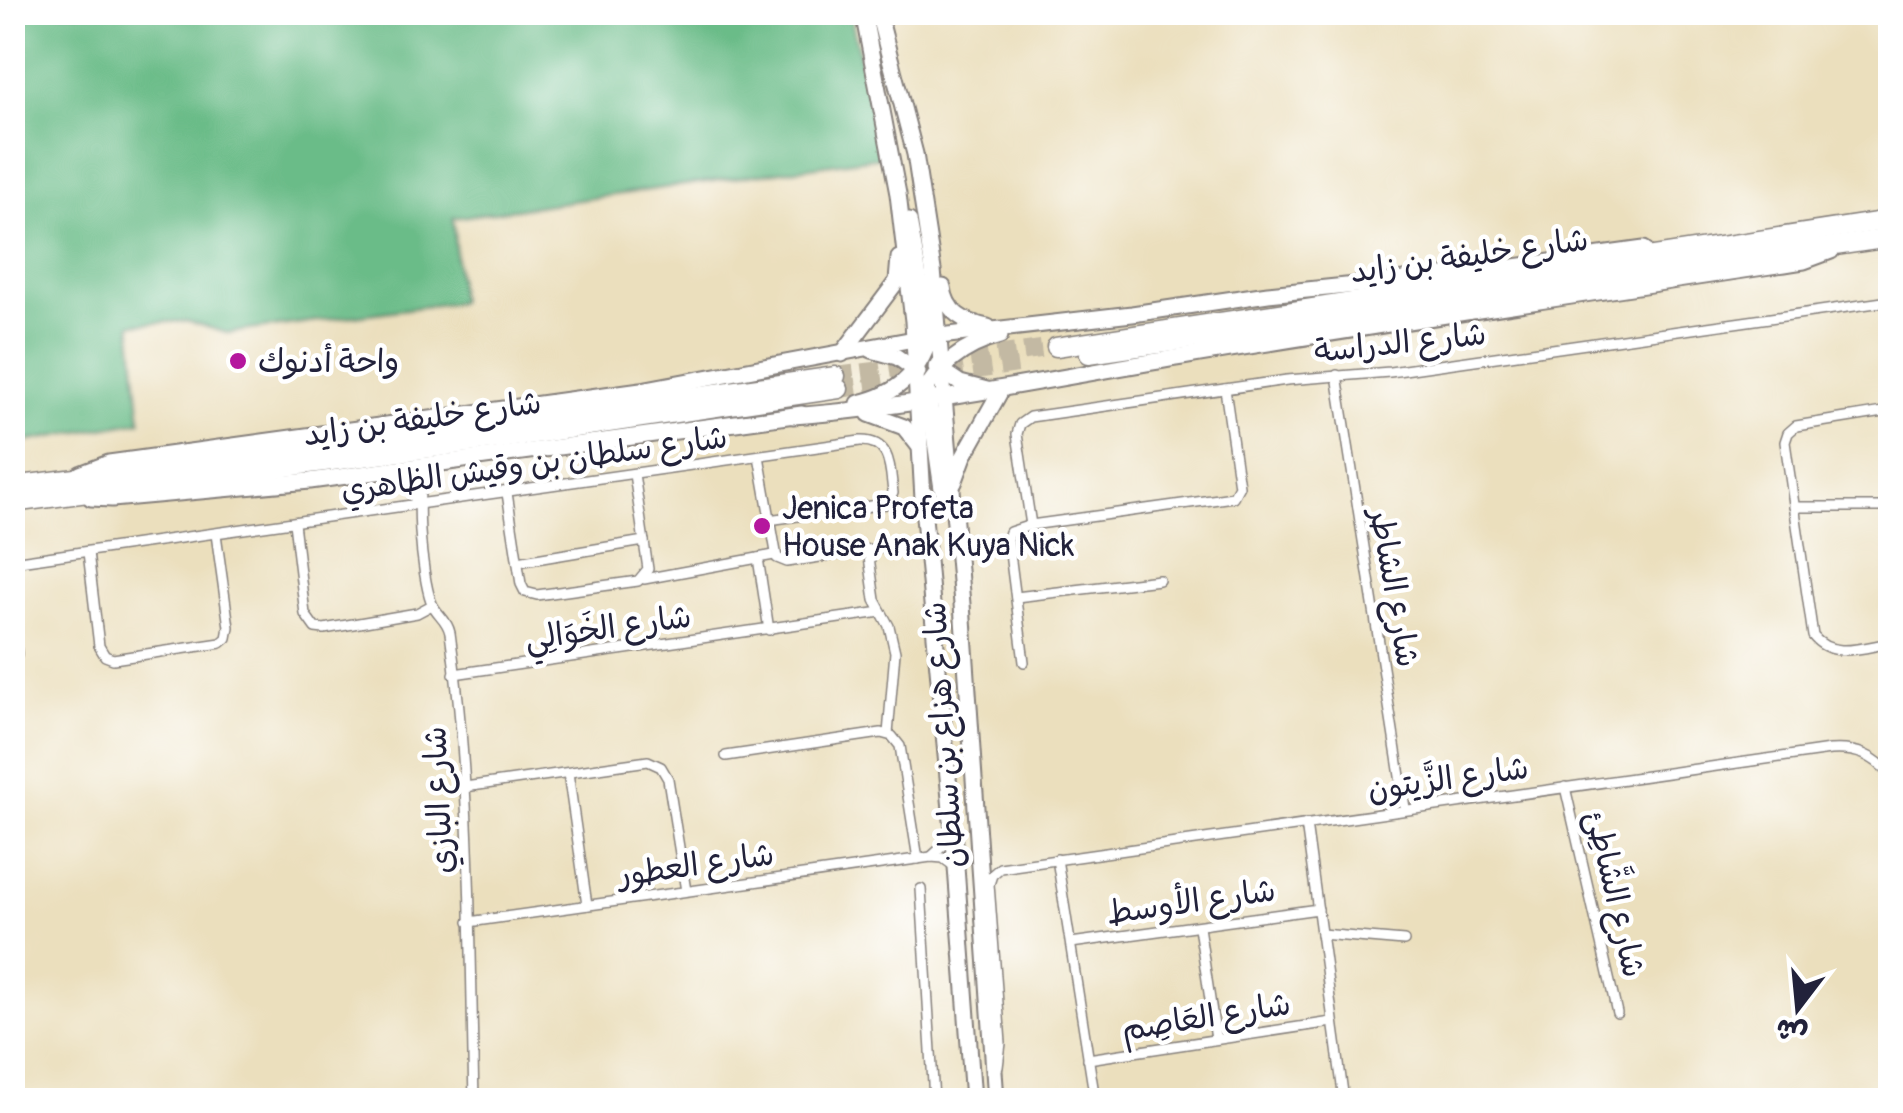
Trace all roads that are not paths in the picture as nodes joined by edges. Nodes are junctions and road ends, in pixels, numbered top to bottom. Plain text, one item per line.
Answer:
1 (862, 12) edge
2 (878, 12) edge
3 (898, 194) junction
4 (925, 207) junction
5 (1890, 220) edge
6 (1890, 238) edge
7 (1838, 246) junction
8 (1677, 254) junction
9 (1890, 301) edge
10 (1132, 314) junction
11 (994, 328) junction
12 (927, 340) junction
13 (864, 349) junction
14 (842, 354) junction
15 (916, 370) junction
16 (941, 371) junction
17 (1337, 376) junction
18 (838, 382) tunnel mouth
19 (1225, 389) junction
20 (998, 390) junction
21 (930, 398) junction
22 (1890, 411) edge
23 (793, 416) junction
24 (921, 450) junction
25 (759, 456) junction
26 (427, 466) junction
27 (382, 472) junction
28 (634, 474) junction
29 (12, 486) edge
30 (73, 486) junction
31 (508, 492) junction
32 (951, 492) junction
33 (12, 503) edge
34 (417, 504) junction
35 (1794, 507) junction
36 (1890, 507) edge
37 (924, 516) junction
38 (768, 520) junction
39 (294, 523) junction
40 (1031, 525) junction
41 (954, 528) junction
42 (216, 534) junction
43 (644, 541) junction
44 (899, 545) junction
45 (868, 550) junction
46 (88, 552) junction
47 (774, 555) junction
48 (929, 556) junction
49 (758, 558) junction
50 (12, 562) edge
51 (518, 562) junction
52 (642, 580) junction
53 (1159, 580) dead end
54 (1016, 597) junction
55 (432, 605) junction
56 (880, 612) junction
57 (12, 621) edge
58 (769, 630) junction
59 (1890, 643) edge
60 (1024, 662) dead end
61 (12, 666) edge
62 (454, 674) junction
63 (888, 734) junction
64 (726, 756) dead end
65 (568, 773) junction
66 (1890, 775) edge
67 (1565, 786) junction
68 (465, 787) junction
69 (1404, 808) junction
70 (1306, 824) junction
71 (952, 827) junction
72 (978, 846) junction
73 (931, 857) junction
74 (918, 859) junction
75 (1057, 859) junction
76 (1005, 867) junction
77 (956, 868) junction
78 (921, 889) dead end
79 (686, 891) junction
80 (588, 906) junction
81 (1318, 908) junction
82 (469, 922) junction
83 (1199, 926) junction
84 (1321, 934) junction
85 (1404, 941) dead end
86 (1071, 943) junction
87 (1617, 1013) dead end
88 (1332, 1022) junction
89 (1216, 1039) junction
90 (1088, 1059) junction
91 (994, 1074) junction
92 (474, 1100) edge
93 (934, 1100) edge
94 (973, 1100) edge
95 (996, 1100) edge
96 (1095, 1100) edge
97 (1344, 1100) edge

1 - 3 main road
2 - 4 main road
3 - 12 main road
3 - 14 main road
4 - 11 main road
4 - 12 main road
5 - 8 highway, شارع خليفة بن زايد
6 - 7 highway, شارع خليفة بن زايد
7 - 8 highway, شارع خليفة بن زايد
7 - 20 main road
8 - 10 main road
9 - 17 street, شارع الدراسة
10 - 11 main road
10 - 16 main road
11 - 12 main road
12 - 13 main road
12 - 15 main road
12 - 16 main road
13 - 14 main road
13 - 15 main road
14 - 30 main road
15 - 21 main road
15 - 23 main road
16 - 20 main road
16 - 21 main road
17 - 19 street, شارع الدراسة
17 - 69 street, شارع الشاطر
18 - 30 highway, شارع خليفة بن زايد
19 - 40 street, شارع الدراسة
19 - 40 street
20 - 21 main road
20 - 32 main road
21 - 23 main road
21 - 24 main road, شارع هزاع بن سلطان
21 - 32 main road, شارع هزاع بن سلطان
21 - 41 main road
22 - 35 street
23 - 24 main road
23 - 26 main road
24 - 37 main road, شارع هزاع بن سلطان
25 - 28 street, شارع سلطان بن وقيش الظاهري
25 - 38 street
25 - 38 street, شارع سلطان بن وقيش الظاهري
26 - 27 main road
26 - 34 street, شارع البازي
27 - 30 main road
27 - 34 street
28 - 31 street, شارع سلطان بن وقيش الظاهري
28 - 43 street
29 - 30 highway, شارع خليفة بن زايد
30 - 33 highway, شارع خليفة بن زايد
31 - 34 street, شارع سلطان بن وقيش الظاهري
31 - 51 street
32 - 41 main road, شارع هزاع بن سلطان
34 - 39 street, شارع سلطان بن وقيش الظاهري
34 - 55 street, شارع البازي
35 - 36 street
35 - 59 street
37 - 44 street
37 - 48 main road, شارع هزاع بن سلطان
38 - 47 street
39 - 42 street, شارع سلطان بن وقيش الظاهري
39 - 55 street
40 - 54 street
41 - 72 main road, شارع هزاع بن سلطان
42 - 46 street, شارع سلطان بن وقيش الظاهري
42 - 46 street
43 - 51 street
43 - 52 street
44 - 45 street
44 - 48 street
45 - 47 street
45 - 56 street
46 - 50 street, شارع سلطان بن وقيش الظاهري
47 - 49 street
48 - 71 main road, شارع هزاع بن سلطان
49 - 52 street
49 - 58 street
51 - 52 street
53 - 54 street
54 - 60 street
55 - 62 street, شارع البازي
56 - 58 street, شارع الخَوَالِي
56 - 63 street
57 - 61 street
58 - 62 street, شارع الخَوَالِي
62 - 68 street, شارع البازي
63 - 64 street
63 - 74 street
65 - 68 street
65 - 79 street
65 - 80 street
66 - 67 street, شارع الزَّيتون
67 - 69 street, شارع الزَّيتون
67 - 87 street, شارع الشَّاطِئ
68 - 82 street, شارع البازي
69 - 70 street, شارع الزَّيتون
70 - 75 street, شارع الزَّيتون
70 - 81 street
71 - 73 street
71 - 77 main road, شارع هزاع بن سلطان
72 - 76 street
72 - 91 main road, شارع هزاع بن سلطان
73 - 74 street, شارع العطور
73 - 77 street
74 - 79 street, شارع العطور
75 - 76 street, شارع الزَّيتون
75 - 86 street
76 - 91 street
77 - 94 main road, شارع هزاع بن سلطان
78 - 93 street
79 - 80 street, شارع العطور
80 - 82 street, شارع العطور
81 - 83 street, شارع الأوسط
81 - 84 street
82 - 92 street, شارع البازي
83 - 86 street, شارع الأوسط
83 - 89 street
84 - 85 street
84 - 88 street
86 - 90 street
88 - 89 street, شارع العَاصِم
88 - 97 street
89 - 90 street, شارع العَاصِم
90 - 96 street
91 - 95 main road, شارع هزاع بن سلطان

